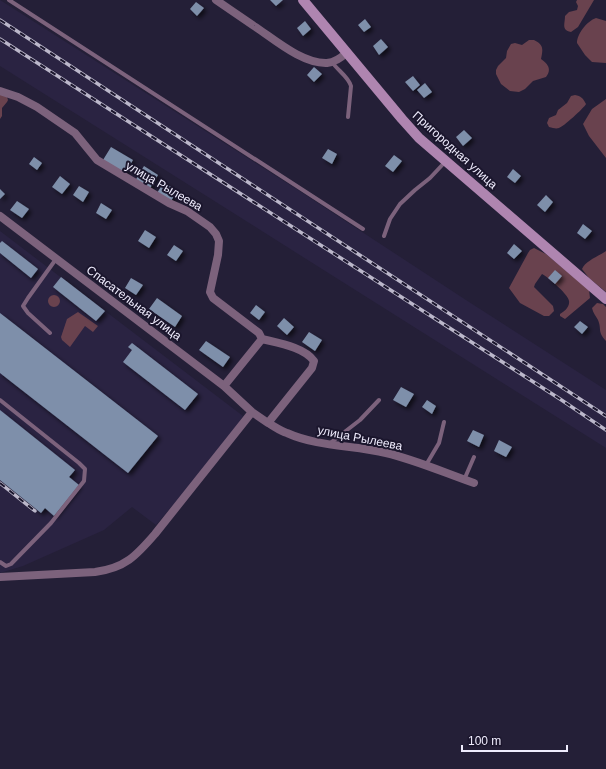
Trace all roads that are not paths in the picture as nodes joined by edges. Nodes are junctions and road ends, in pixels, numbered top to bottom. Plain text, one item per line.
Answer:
1 (9, 0) edge
2 (216, 0) edge
3 (303, 0) edge
4 (346, 53) junction
5 (332, 62) junction
6 (0, 91) edge
7 (348, 117) dead end
8 (445, 161) junction
9 (0, 216) edge
10 (364, 229) dead end
11 (384, 236) dead end
12 (57, 258) junction
13 (606, 299) edge
14 (50, 333) dead end
15 (262, 339) junction
16 (224, 386) junction
17 (0, 400) edge
18 (379, 400) dead end
19 (252, 412) junction
20 (444, 422) dead end
21 (268, 423) junction
22 (329, 444) junction
23 (474, 457) dead end
24 (426, 465) junction
25 (464, 480) junction
26 (474, 484) dead end
27 (0, 562) edge
28 (0, 577) edge

1 - 10 lane
2 - 5 street
3 - 4 main road, Пригородная улица
4 - 5 street
4 - 8 main road, Пригородная улица
5 - 7 lane
6 - 15 street, улица Рылеева
8 - 11 lane
8 - 13 main road, Пригородная улица
9 - 12 street, Спасательная улица
12 - 14 lane
12 - 16 street, Спасательная улица
15 - 16 street
15 - 21 street
16 - 19 street, Спасательная улица
17 - 27 lane
18 - 22 lane
19 - 21 street, улица Рылеева
19 - 28 street
20 - 24 lane
21 - 22 street, улица Рылеева
22 - 24 street, улица Рылеева
23 - 25 lane
24 - 25 street, улица Рылеева
25 - 26 street, улица Рылеева

